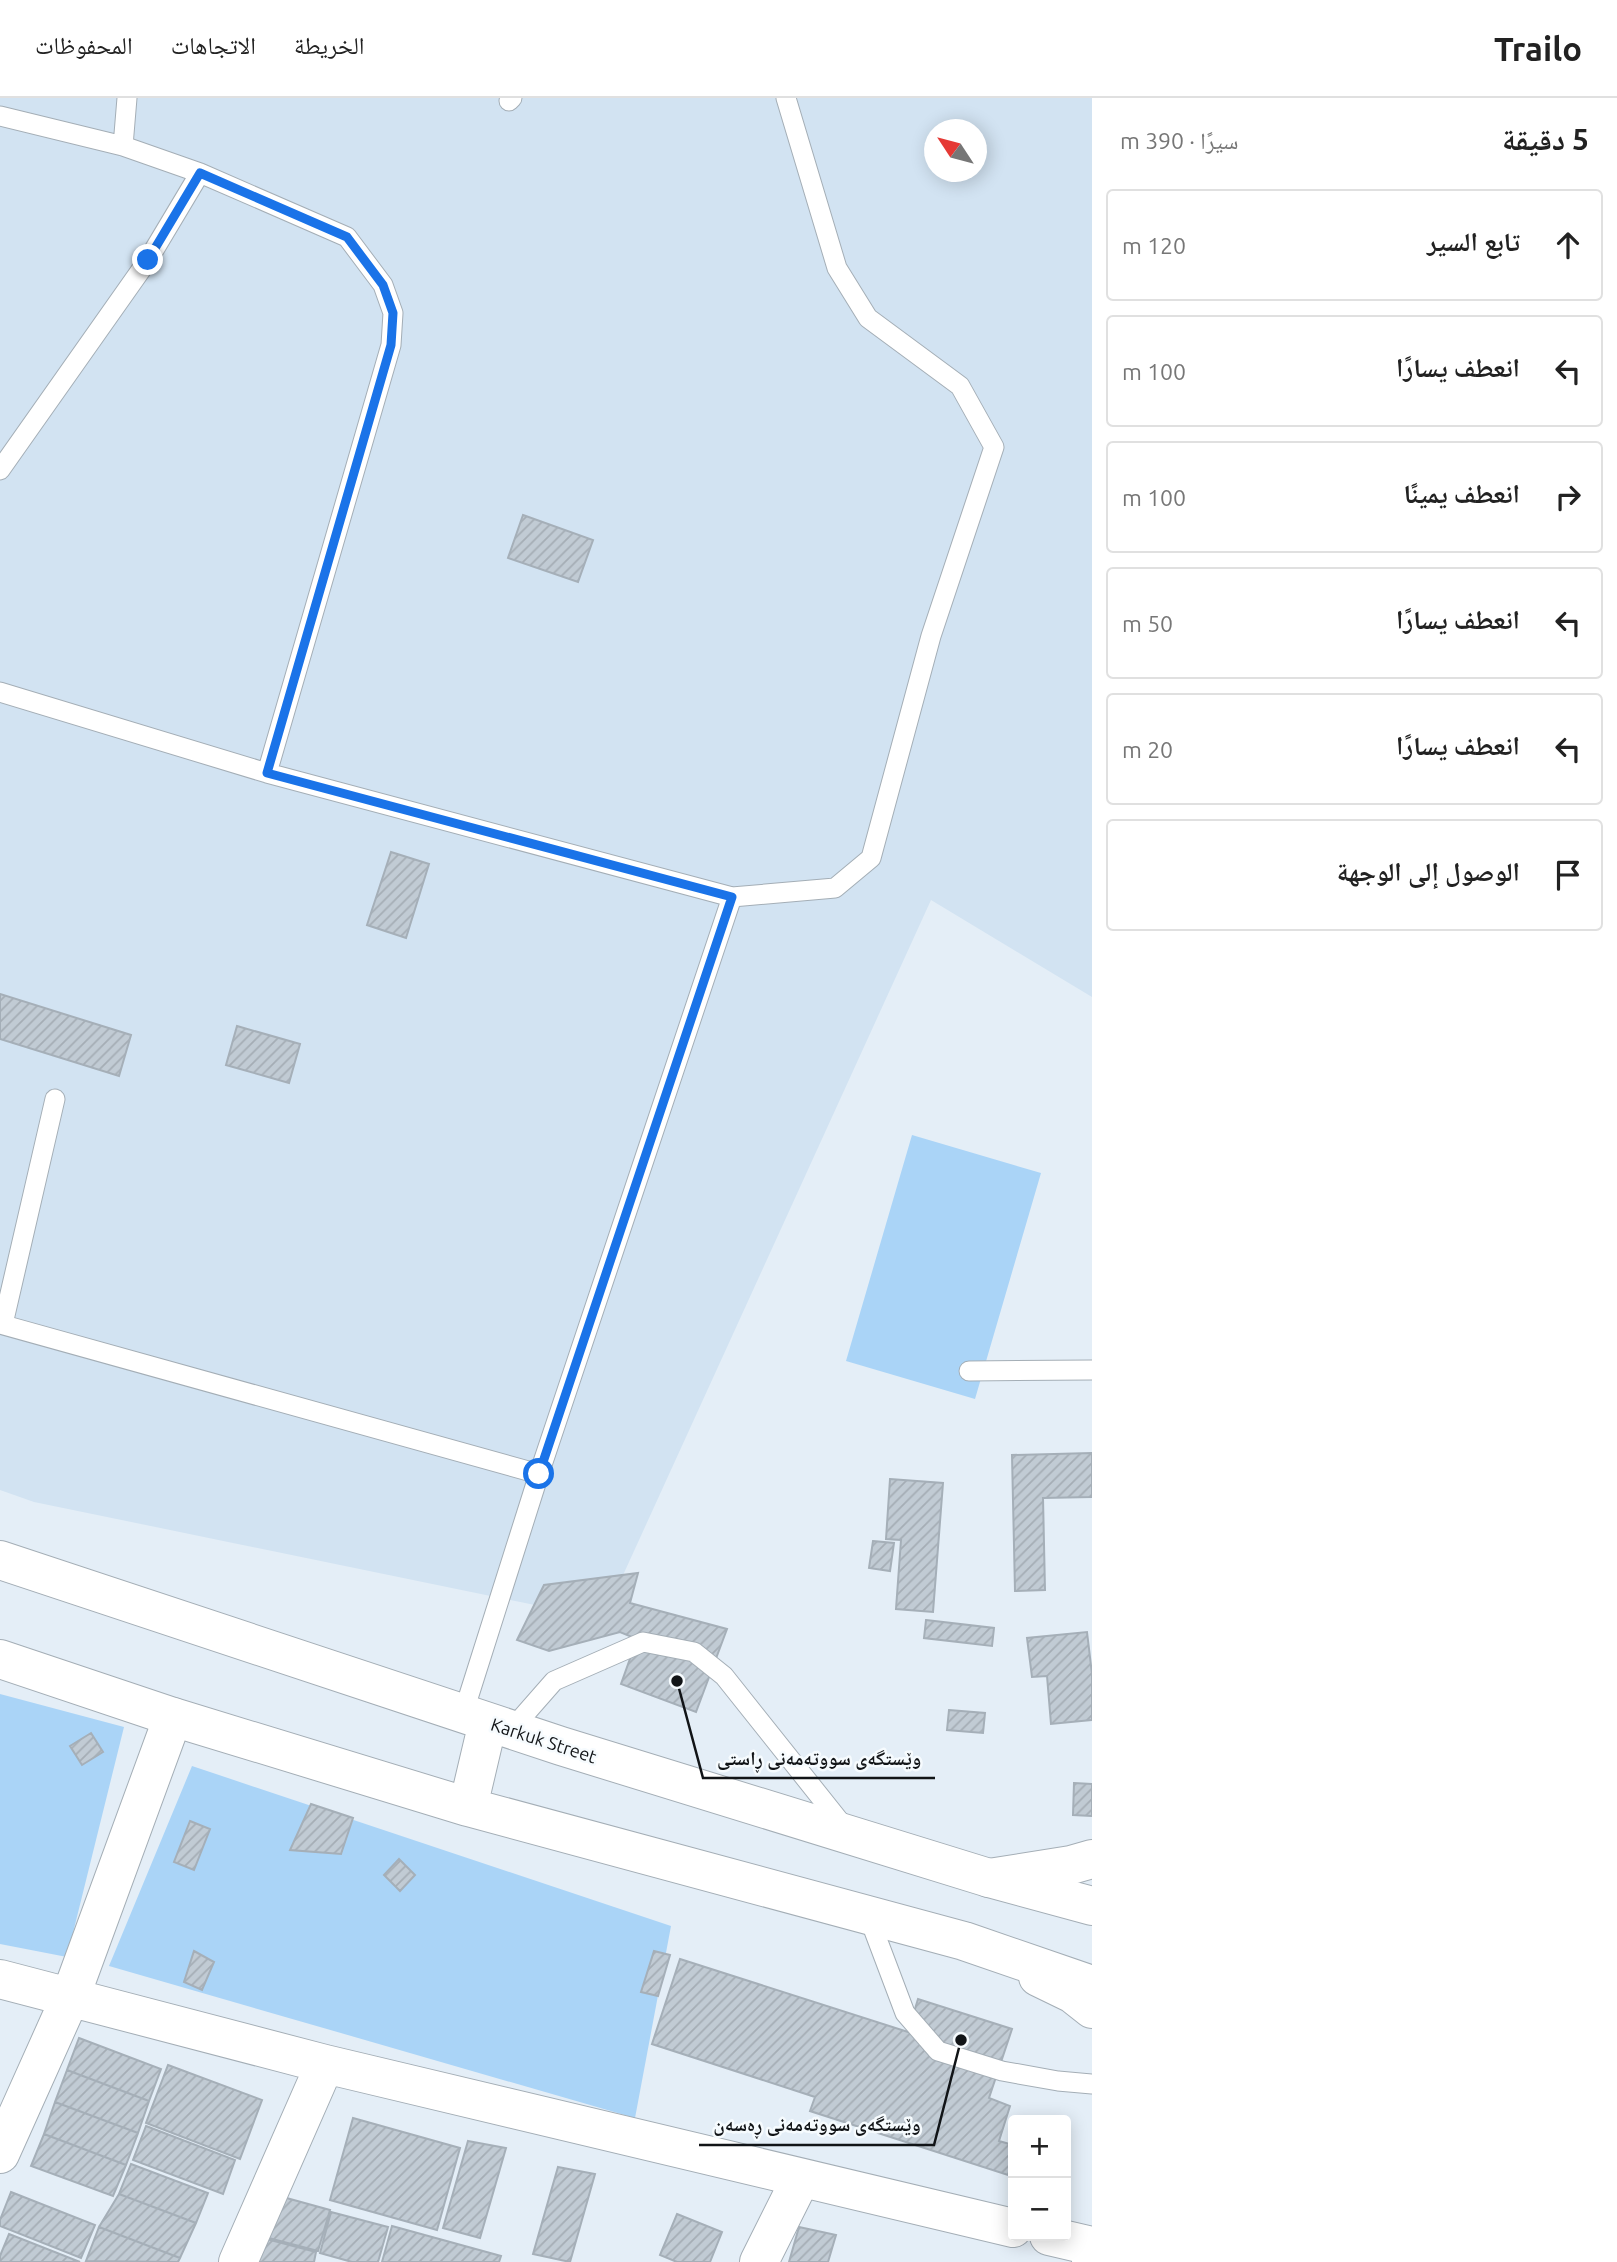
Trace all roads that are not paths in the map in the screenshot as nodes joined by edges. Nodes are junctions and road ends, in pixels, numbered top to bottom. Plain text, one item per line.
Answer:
1 (127, 98) edge
2 (786, 98) edge
3 (0, 116) edge
4 (123, 146) junction
5 (200, 173) junction
6 (0, 470) edge
7 (0, 692) edge
8 (267, 773) junction
9 (732, 897) junction
10 (55, 1099) dead end
11 (1, 1324) edge
12 (1092, 1370) edge
13 (969, 1371) dead end
14 (539, 1474) junction
15 (0, 1560) edge
16 (0, 1659) edge
17 (173, 1717) junction
18 (487, 1722) junction
19 (468, 1807) junction
20 (851, 1835) junction
21 (1092, 1859) edge
22 (989, 1878) junction
23 (1092, 1906) edge
24 (868, 1915) junction
25 (964, 1941) junction
26 (0, 1979) edge
27 (1092, 1984) edge
28 (70, 1998) junction
29 (1092, 2009) edge
30 (325, 2064) junction
31 (1092, 2084) edge
32 (0, 2154) edge
33 (801, 2178) junction
34 (1008, 2227) edge
35 (1070, 2241) edge
36 (1092, 2246) edge
37 (238, 2262) edge
38 (759, 2262) edge

1 - 4 lane
2 - 9 lane
3 - 4 lane
4 - 5 lane
5 - 6 lane
5 - 8 lane
7 - 8 lane
8 - 9 lane
9 - 14 lane
10 - 11 lane
11 - 14 lane
12 - 13 lane
14 - 18 lane
15 - 18 main road, Karkuk Street
16 - 17 main road
17 - 19 main road
17 - 28 main road
18 - 19 main road
18 - 20 main road, Karkuk Street
18 - 20 lane
19 - 24 main road
20 - 22 main road, Karkuk Street
21 - 22 main road
22 - 23 main road, Karkuk Street
24 - 25 main road
24 - 31 lane
25 - 27 main road
25 - 29 main road
26 - 28 main road
28 - 30 main road
28 - 32 main road
30 - 33 main road
30 - 37 main road
33 - 34 main road
33 - 38 main road
35 - 36 main road

